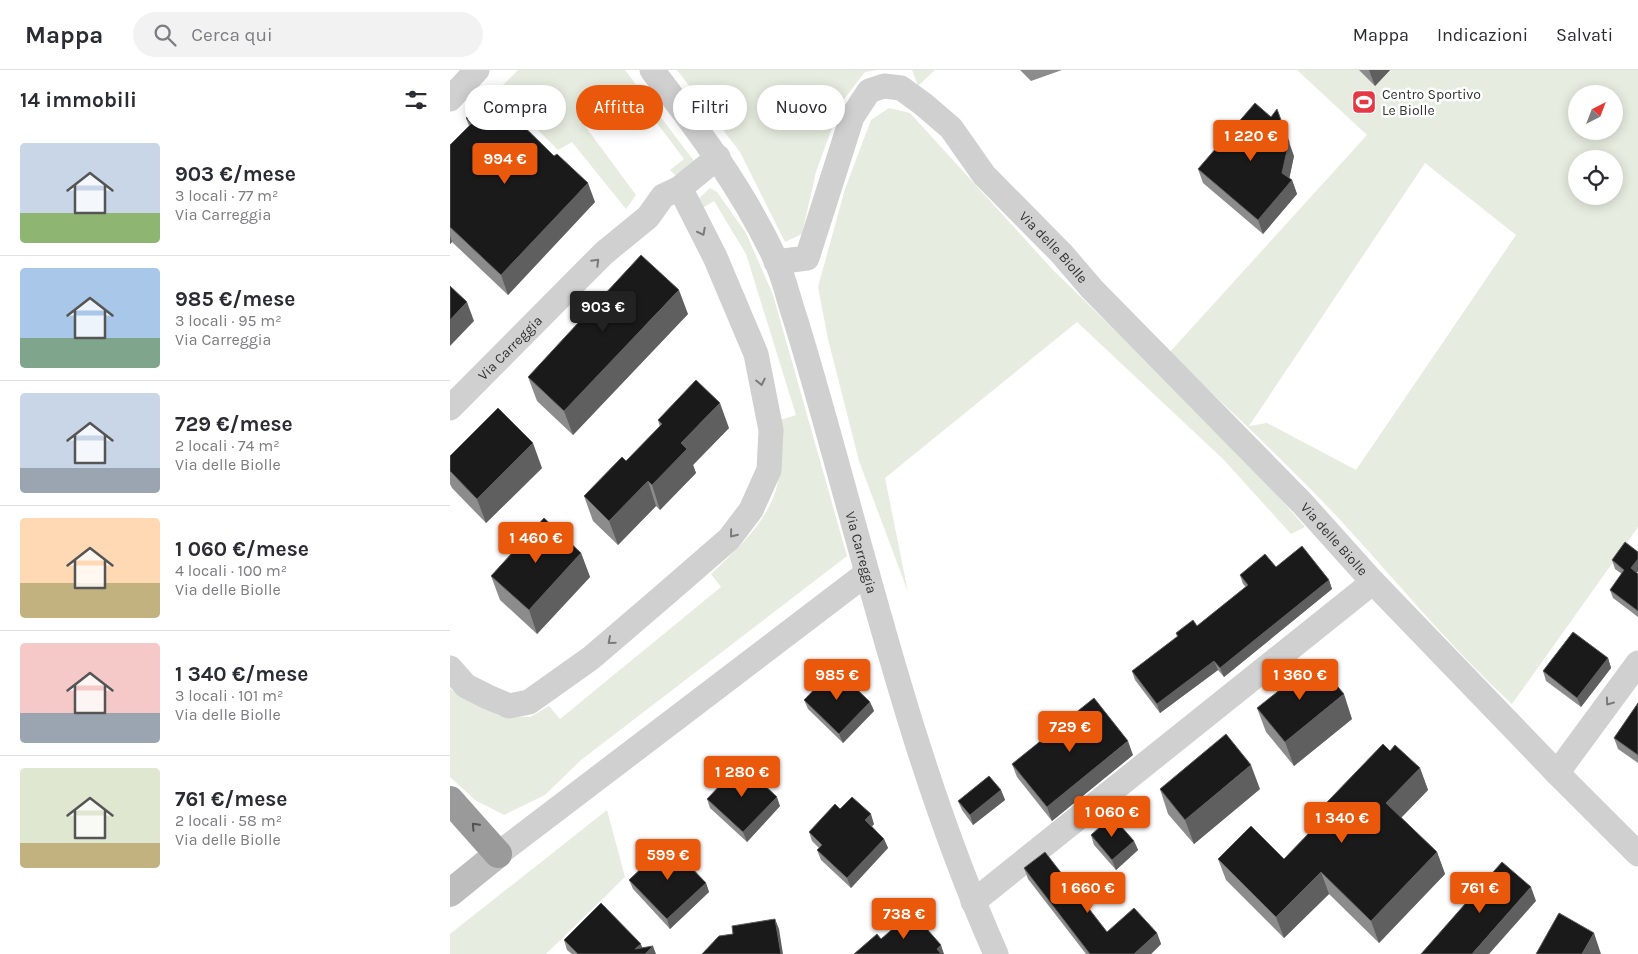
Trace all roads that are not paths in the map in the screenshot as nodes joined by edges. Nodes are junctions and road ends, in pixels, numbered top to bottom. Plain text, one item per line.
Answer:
1 (477, 70) edge
2 (652, 70) edge
3 (450, 99) edge
4 (718, 157) junction
5 (680, 188) junction
6 (776, 262) junction
7 (450, 408) edge
8 (867, 573) junction
9 (1374, 582) junction
10 (1638, 663) edge
11 (450, 668) edge
12 (1557, 773) junction
13 (450, 800) edge
14 (498, 854) junction
15 (1638, 854) edge
16 (450, 893) edge
17 (973, 902) junction
18 (996, 954) edge

1 - 3 street
2 - 4 street, Via Carreggia
4 - 5 street, Via Carreggia
4 - 6 street, Via Carreggia
7 -> 5 street, Via Carreggia
5 -> 11 street
6 - 8 street, Via Carreggia
6 - 9 street, Via delle Biolle
8 - 14 street
8 - 17 street, Via Carreggia
9 - 12 street, Via delle Biolle
9 - 17 street, Via delle Biolle
10 -> 12 street
12 - 15 street, Via delle Biolle
14 -> 13 highway
14 - 16 street
17 - 18 street, Via Carreggia

